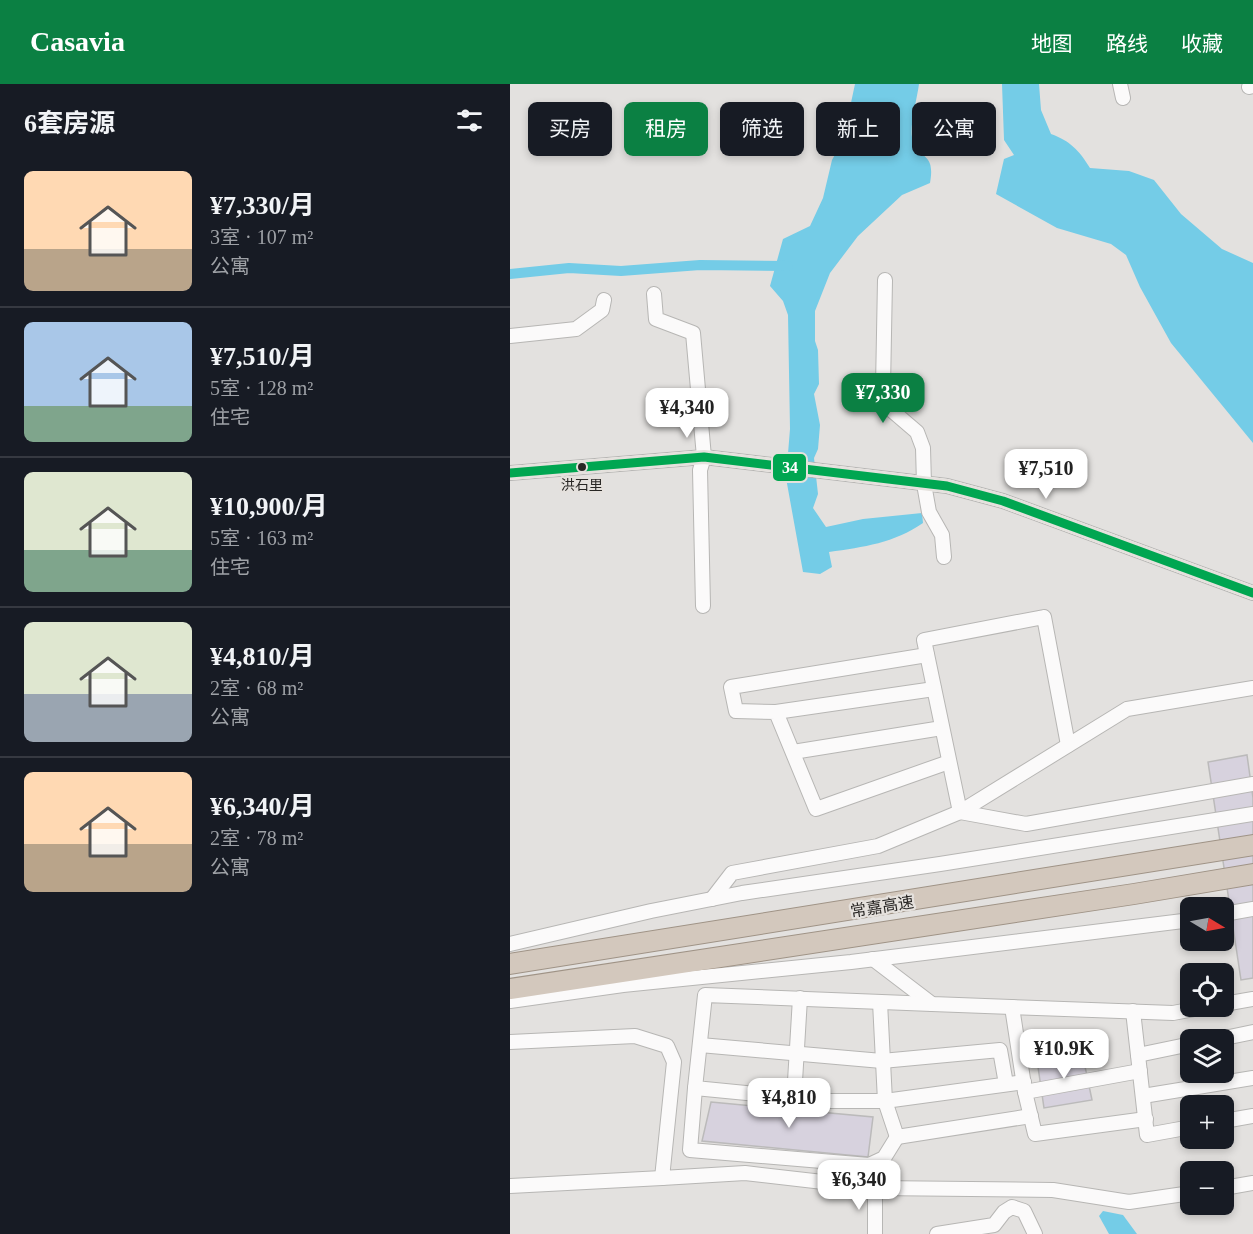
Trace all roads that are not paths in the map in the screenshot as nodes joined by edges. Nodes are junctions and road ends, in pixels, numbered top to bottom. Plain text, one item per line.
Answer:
1 (1120, 84) edge
2 (1123, 98) dead end
3 (885, 280) dead end
4 (654, 294) dead end
5 (604, 300) dead end
6 (510, 336) edge
7 (705, 458) junction
8 (510, 473) edge
9 (924, 484) junction
10 (944, 557) dead end
11 (1253, 592) edge
12 (703, 606) dead end
13 (927, 655) junction
14 (1253, 688) edge
15 (934, 689) junction
16 (776, 712) junction
17 (942, 728) junction
18 (1068, 745) junction
19 (793, 752) junction
20 (950, 762) junction
21 (1253, 784) edge
22 (960, 812) junction
23 (1253, 814) edge
24 (1253, 845) edge
25 (1253, 874) edge
26 (712, 898) junction
27 (1253, 909) edge
28 (1234, 912) edge
29 (1180, 921) edge
30 (510, 944) edge
31 (873, 959) junction
32 (510, 964) edge
33 (510, 989) edge
34 (800, 998) junction
35 (1253, 999) edge
36 (510, 1001) edge
37 (880, 1002) junction
38 (1234, 1002) edge
39 (932, 1004) junction
40 (1012, 1006) junction
41 (1133, 1011) junction
42 (1180, 1011) edge
43 (1253, 1032) edge
44 (1234, 1036) edge
45 (510, 1042) edge
46 (700, 1045) junction
47 (1180, 1046) edge
48 (1138, 1055) junction
49 (882, 1061) junction
50 (1140, 1071) junction
51 (1253, 1078) edge
52 (1006, 1084) junction
53 (1024, 1087) junction
54 (696, 1088) junction
55 (1143, 1096) junction
56 (794, 1098) junction
57 (885, 1101) junction
58 (1031, 1116) junction
59 (1253, 1116) edge
60 (1146, 1119) junction
61 (1234, 1119) edge
62 (1180, 1129) edge
63 (897, 1137) junction
64 (662, 1178) junction
65 (1253, 1183) edge
66 (510, 1186) edge
67 (1234, 1186) edge
68 (875, 1188) junction
69 (1180, 1195) edge
70 (874, 1234) edge
71 (937, 1234) edge
72 (1035, 1234) edge

1 - 2 street
3 - 9 street
4 - 7 street
5 - 6 street
7 - 8 street
7 - 9 street
7 - 12 street
9 - 10 street
9 - 11 street
13 - 15 street
13 - 16 street
13 - 18 street
14 - 18 street
15 - 16 street
15 - 17 street
16 - 19 street
17 - 19 street
17 - 20 street
18 - 22 street
19 - 20 street
20 - 22 street
21 - 22 street
22 - 26 street
23 - 26 street
24 - 32 highway, 常嘉高速
25 - 33 highway, 常嘉高速
26 - 30 street
27 - 28 street
29 - 31 street
31 - 36 street
31 - 39 street
34 - 37 street
34 - 46 street
34 - 56 street
35 - 38 street
37 - 39 street
37 - 49 street
39 - 40 street
40 - 41 street
40 - 53 street
41 - 42 street
41 - 48 street
43 - 44 street
45 - 64 street
46 - 49 street
46 - 54 street
47 - 48 street
48 - 50 street
49 - 52 street
49 - 57 street
50 - 53 street
50 - 55 street
51 - 55 street
52 - 53 street
52 - 57 street
53 - 58 street
54 - 56 street
54 - 63 street
55 - 60 street
56 - 57 street
57 - 63 street
58 - 60 street
58 - 63 street
59 - 61 street
60 - 62 street
64 - 66 street
64 - 68 street
65 - 67 street
68 - 69 street
68 - 70 street
71 - 72 street

